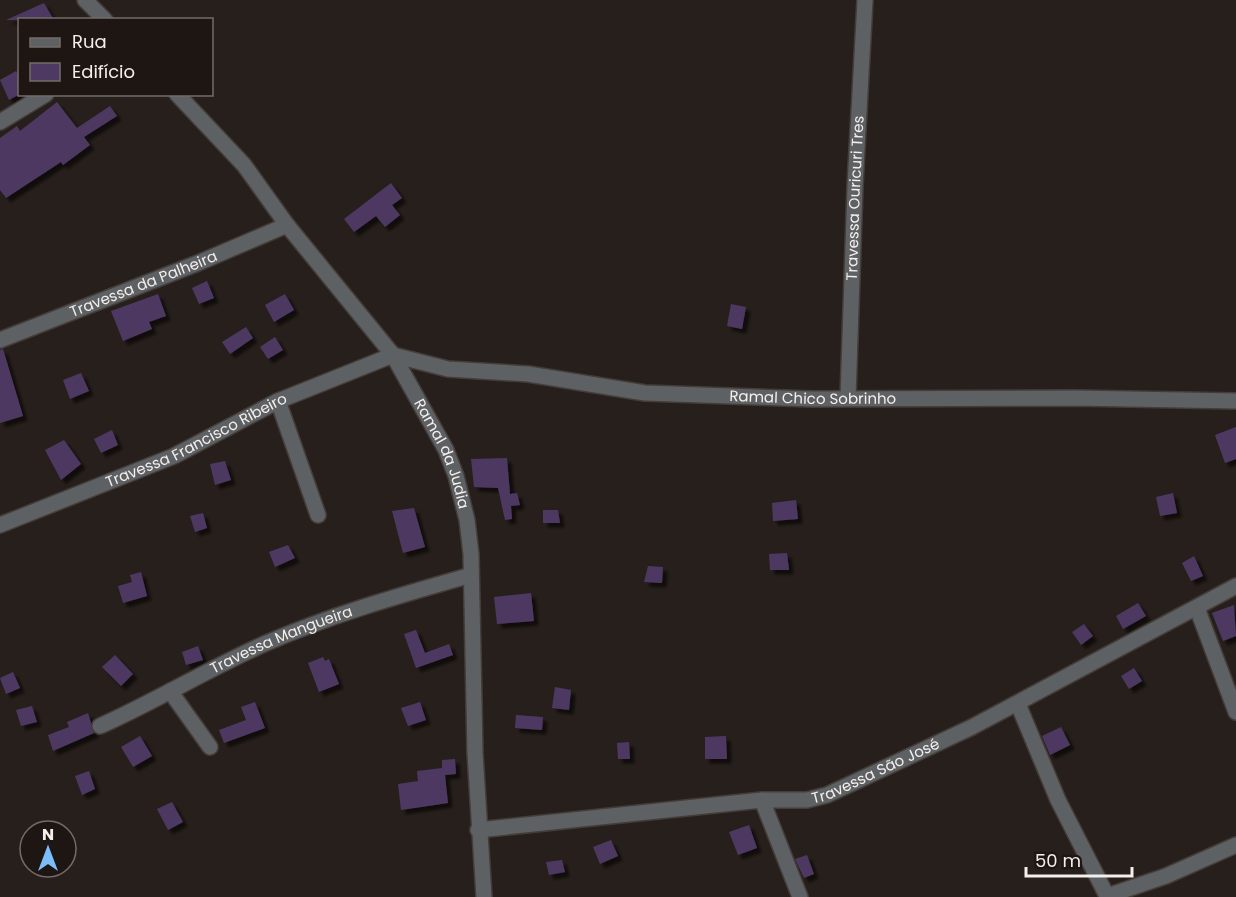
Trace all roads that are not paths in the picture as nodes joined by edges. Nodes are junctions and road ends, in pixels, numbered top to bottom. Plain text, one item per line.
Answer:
1 (85, 0) edge
2 (865, 0) edge
3 (103, 18) edge
4 (43, 96) edge
5 (179, 96) edge
6 (0, 122) edge
7 (287, 225) junction
8 (0, 340) edge
9 (393, 355) junction
10 (848, 398) junction
11 (1236, 401) edge
12 (278, 402) junction
13 (318, 515) dead end
14 (0, 525) edge
15 (471, 575) junction
16 (1236, 586) edge
17 (1197, 608) junction
18 (170, 691) junction
19 (1018, 704) junction
20 (1236, 712) edge
21 (100, 726) dead end
22 (210, 747) dead end
23 (762, 800) junction
24 (478, 830) junction
25 (1236, 845) edge
26 (484, 897) edge
27 (800, 897) edge

1 - 3 street
2 - 10 street, Travessa Ouricuri Tres
4 - 6 street
5 - 7 street, Ramal da Judia
7 - 8 street, Travessa da Palheira
7 - 9 street, Ramal da Judia
9 - 10 street, Ramal Chico Sobrinho
9 - 12 street, Travessa Francisco Ribeiro
9 - 15 street, Ramal da Judia
10 - 11 street, Ramal Chico Sobrinho
12 - 13 street
12 - 14 street, Travessa Francisco Ribeiro
15 - 18 street, Travessa Mangueira
15 - 24 street, Ramal da Judia
16 - 17 street, Travessa São José
17 - 19 street, Travessa São José
17 - 20 street
18 - 21 street, Travessa Mangueira
18 - 22 street
19 - 23 street, Travessa São José
19 - 25 street
23 - 24 street, Travessa São José
23 - 27 street
24 - 26 street, Ramal da Judia

